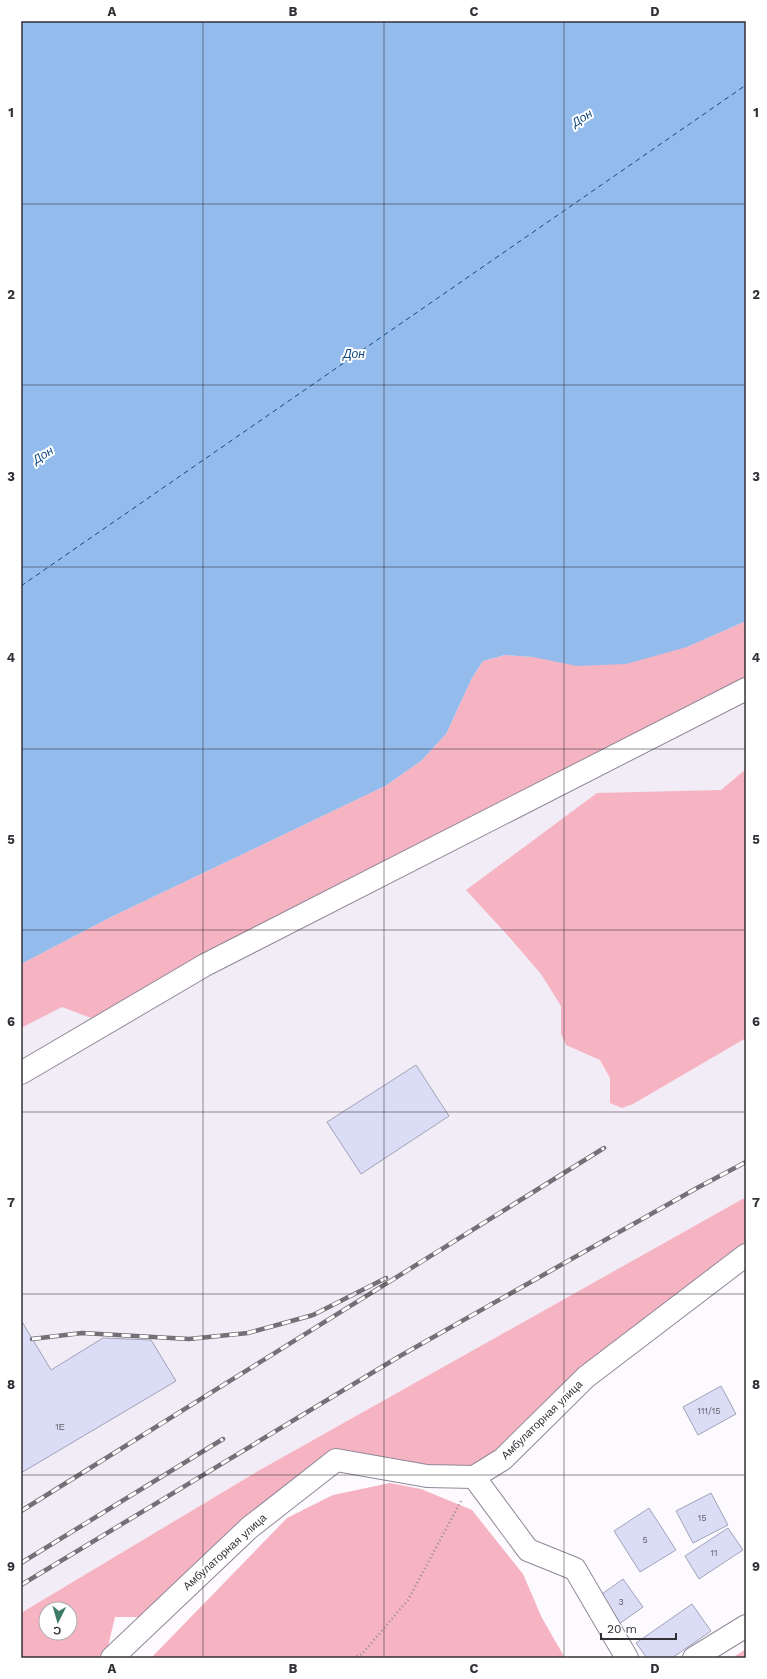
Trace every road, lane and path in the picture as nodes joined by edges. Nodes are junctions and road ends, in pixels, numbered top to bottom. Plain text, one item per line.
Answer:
1 (746, 689) edge
2 (21, 1073) edge
3 (746, 1255) edge
4 (474, 1477) junction
5 (746, 1626) edge
6 (112, 1658) edge
7 (353, 1658) edge
8 (627, 1658) edge
9 (694, 1658) edge

1 - 2 street
3 - 4 street, Амбулаторная улица
4 - 6 street, Амбулаторная улица
4 - 7 path
4 - 8 street
5 - 9 street

